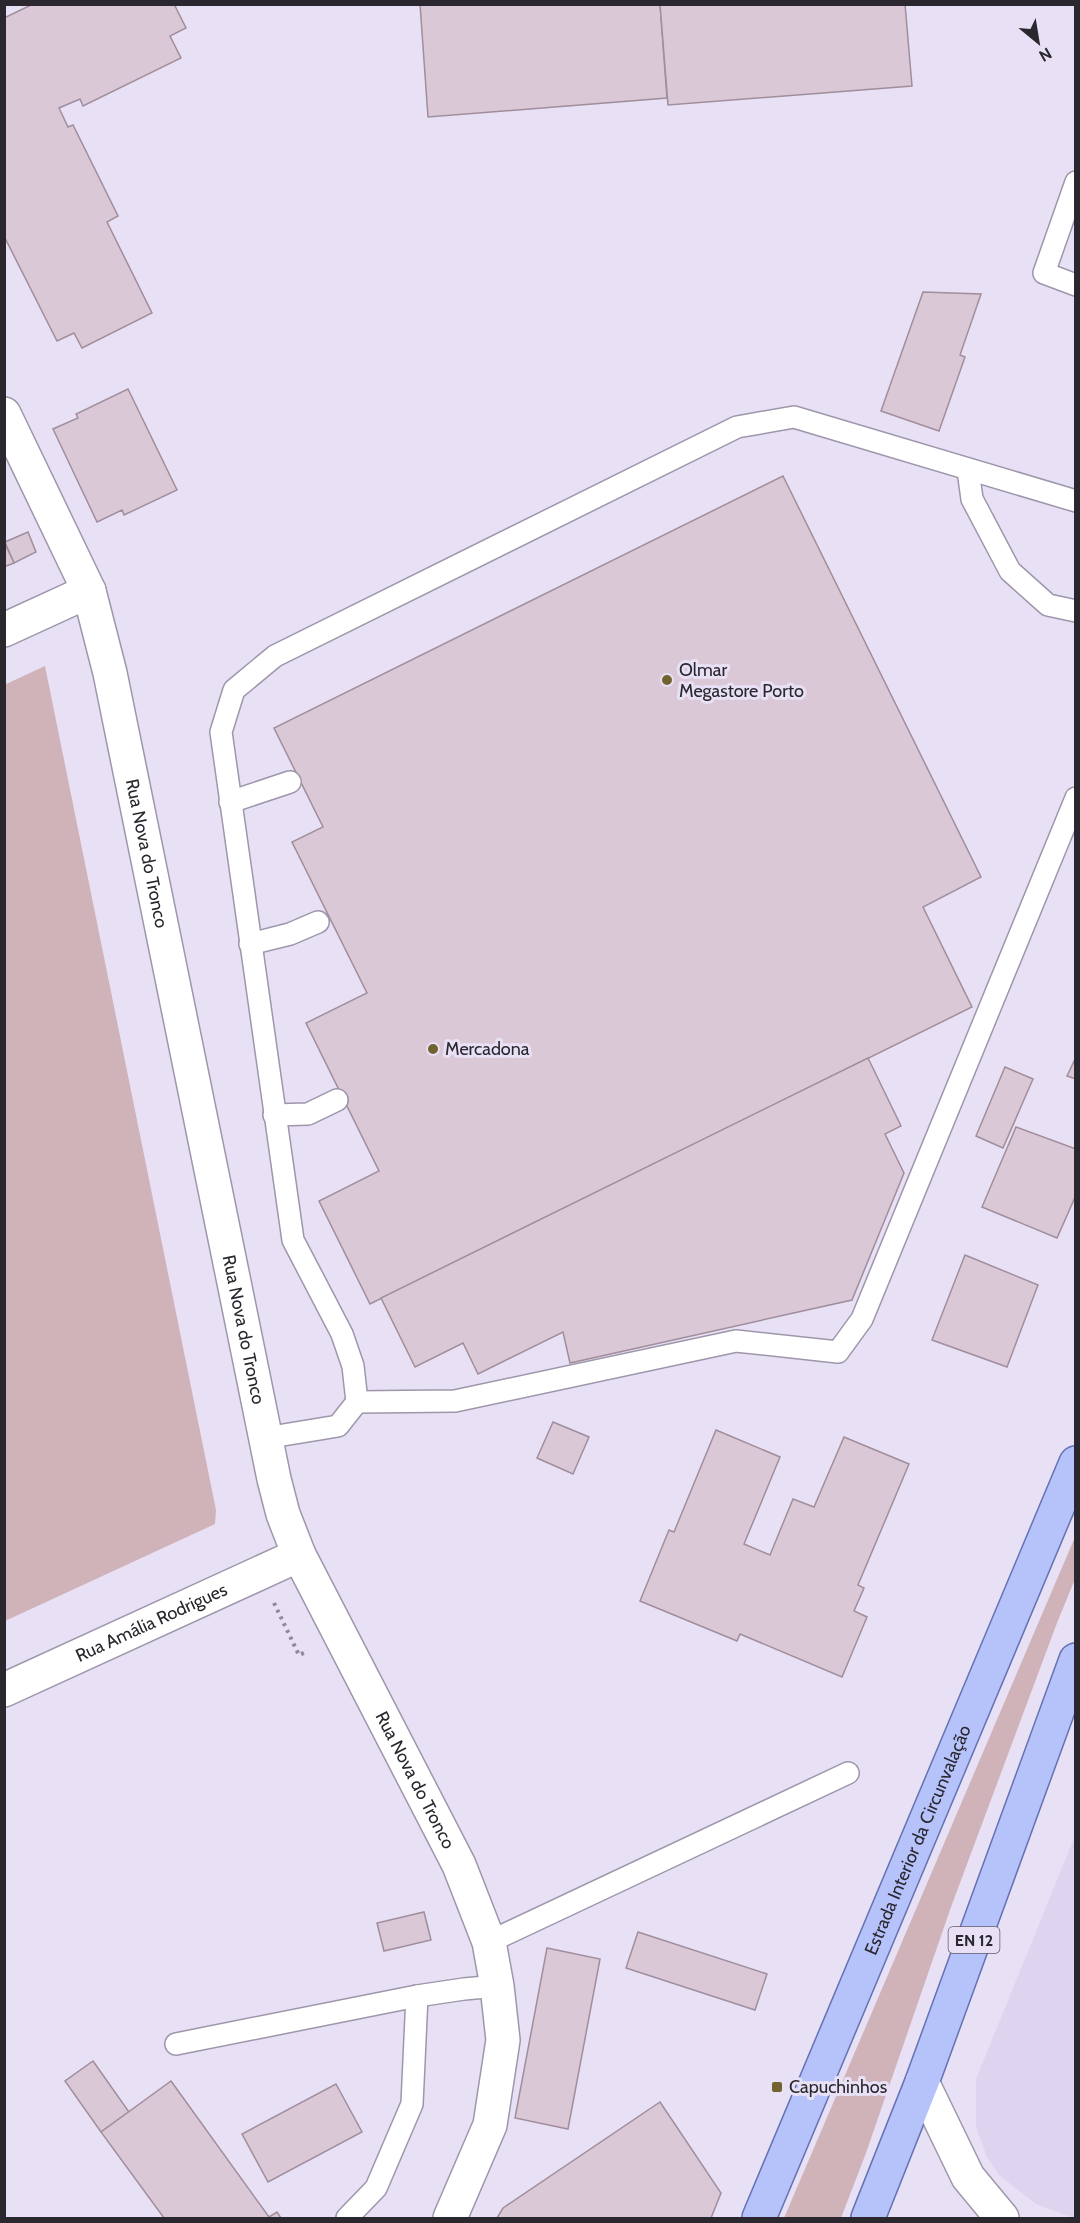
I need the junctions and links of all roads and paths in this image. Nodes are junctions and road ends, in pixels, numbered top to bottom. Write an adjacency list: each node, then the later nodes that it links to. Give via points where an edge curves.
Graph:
1 (1076, 182): 2 (lane, via 1044,273)
2 (1076, 285)
3 (4, 414): 6 (street, Rua Nova do Tronco)
4 (968, 470): 5 (lane); 7 (lane, via 972,499 1010,571 1048,605); 11 (lane, via 794,417 737,427 275,656 234,690 221,732)
5 (1076, 501)
6 (89, 591): 8 (street); 17 (street, Rua Nova do Tronco, via 110,674)
7 (1076, 611)
8 (4, 630)
9 (290, 782): 11 (lane)
10 (1076, 798): 16 (lane, via 862,1319 838,1352 736,1341 455,1401)
11 (230, 802): 13 (lane)
12 (318, 922): 13 (lane)
13 (250, 944): 15 (lane)
14 (337, 1100): 15 (lane, via 308,1114)
15 (274, 1115): 16 (lane, via 293,1240 342,1334 353,1366)
16 (357, 1402): 17 (lane, via 338,1426)
17 (266, 1438): 19 (street, Rua Nova do Tronco, via 281,1506)
18 (1076, 1463): 30 (main road, Estrada Interior da Circunvalação)
19 (299, 1555): 21 (street, Rua Amália Rodrigues); 23 (street, Rua Nova do Tronco, via 459,1865)
20 (1076, 1660): 27 (main road, EN 12)
21 (4, 1690)
22 (848, 1773): 23 (lane)
23 (489, 1942): 24 (street, Rua Nova do Tronco)
24 (497, 1986): 25 (lane); 29 (street, Rua Nova do Tronco, via 503,2040 490,2125)
25 (417, 1996): 26 (lane); 28 (lane, via 412,2104 376,2188)
26 (176, 2044)
27 (922, 2082): 31 (main road, EN 12); 32 (street, via 968,2176)
28 (347, 2218)
29 (450, 2218)
30 (759, 2218)
31 (868, 2218)
32 (1002, 2218)

